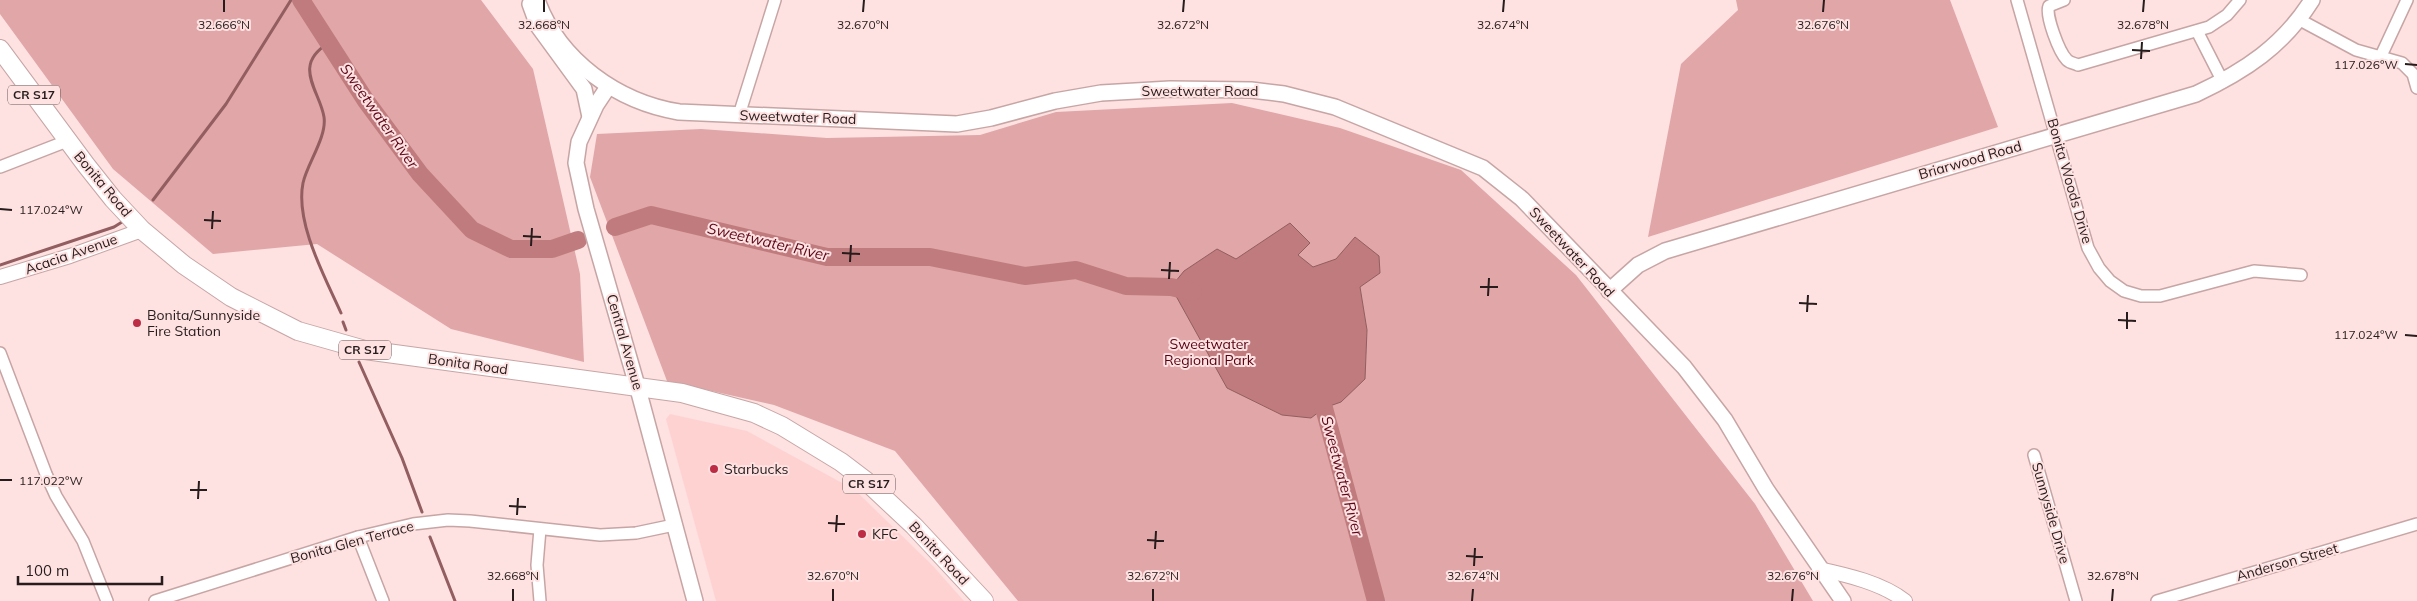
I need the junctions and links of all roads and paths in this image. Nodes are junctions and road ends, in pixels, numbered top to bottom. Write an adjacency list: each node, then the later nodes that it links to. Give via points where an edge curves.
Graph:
1 (529, 0): 17 (main road, via 538,26 584,89)
2 (538, 0): 14 (main road, Sweetwater Road, via 559,40 579,63)
3 (775, 0): 16 (street)
4 (2017, 0): 18 (street, Bonita Woods Drive)
5 (2064, 0): 10 (street, via 2049,6 2047,15 2064,56 2078,65)
6 (2240, 0): 10 (street, via 2227,15)
7 (2312, 0): 9 (main road, Briarwood Road)
8 (2407, 0): 12 (street)
9 (2300, 20): 12 (street, via 2356,50); 13 (main road, Briarwood Road, via 2271,48)
10 (2197, 31): 13 (street)
11 (0, 49): 19 (main road, Bonita Road / CR S17)
12 (2380, 58): 15 (street, via 2402,63 2413,74)
13 (2223, 82): 18 (main road, Briarwood Road, via 2196,94)
14 (608, 87): 16 (main road, Sweetwater Road, via 659,109); 17 (main road, Central Avenue)
15 (2417, 88)
16 (739, 115): 24 (main road, Sweetwater Road, via 957,124 1101,93 1170,89 1252,90 1284,94 1335,107 1483,168 1522,198)
17 (590, 117): 26 (main road, Central Avenue, via 579,142 576,163 586,209)
18 (2057, 135): 22 (street, Bonita Woods Drive, via 2088,248 2104,275 2124,291 2141,296 2160,296 2254,271); 24 (main road, Briarwood Road, via 1665,250 1638,265)
19 (68, 141): 20 (street); 21 (main road, Bonita Road / CR S17)
20 (0, 167)
21 (142, 230): 23 (street, Acacia Avenue); 26 (main road, Bonita Road / CR S17, via 184,265 231,297 298,331 365,350)
22 (2301, 275)
23 (0, 277)
24 (1609, 291): 32 (main road, Sweetwater Road, via 1684,367 1725,420 1766,489)
25 (0, 352): 33 (street, via 46,474 83,541)
26 (638, 389): 29 (main road, Central Avenue); 38 (main road, Bonita Road / CR S17, via 682,393 754,413 842,462 914,526)
27 (2034, 455): 41 (street, Sunnyside Drive)
28 (2417, 524): 42 (street, Anderson Street)
29 (674, 525): 30 (street, Bonita Glen Terrace, via 608,535); 37 (main road, Central Avenue)
30 (540, 529): 31 (street, Bonita Glen Terrace, via 448,520 413,524); 36 (street, via 537,565)
31 (358, 537): 34 (street, Bonita Glen Terrace); 35 (street)
32 (1820, 569): 39 (main road, Sweetwater Road); 40 (street, via 1869,583)
33 (108, 601)
34 (155, 601)
35 (383, 601)
36 (540, 601)
37 (695, 601)
38 (984, 601)
39 (1843, 601)
40 (1905, 601)
41 (2076, 601)
42 (2157, 601)

